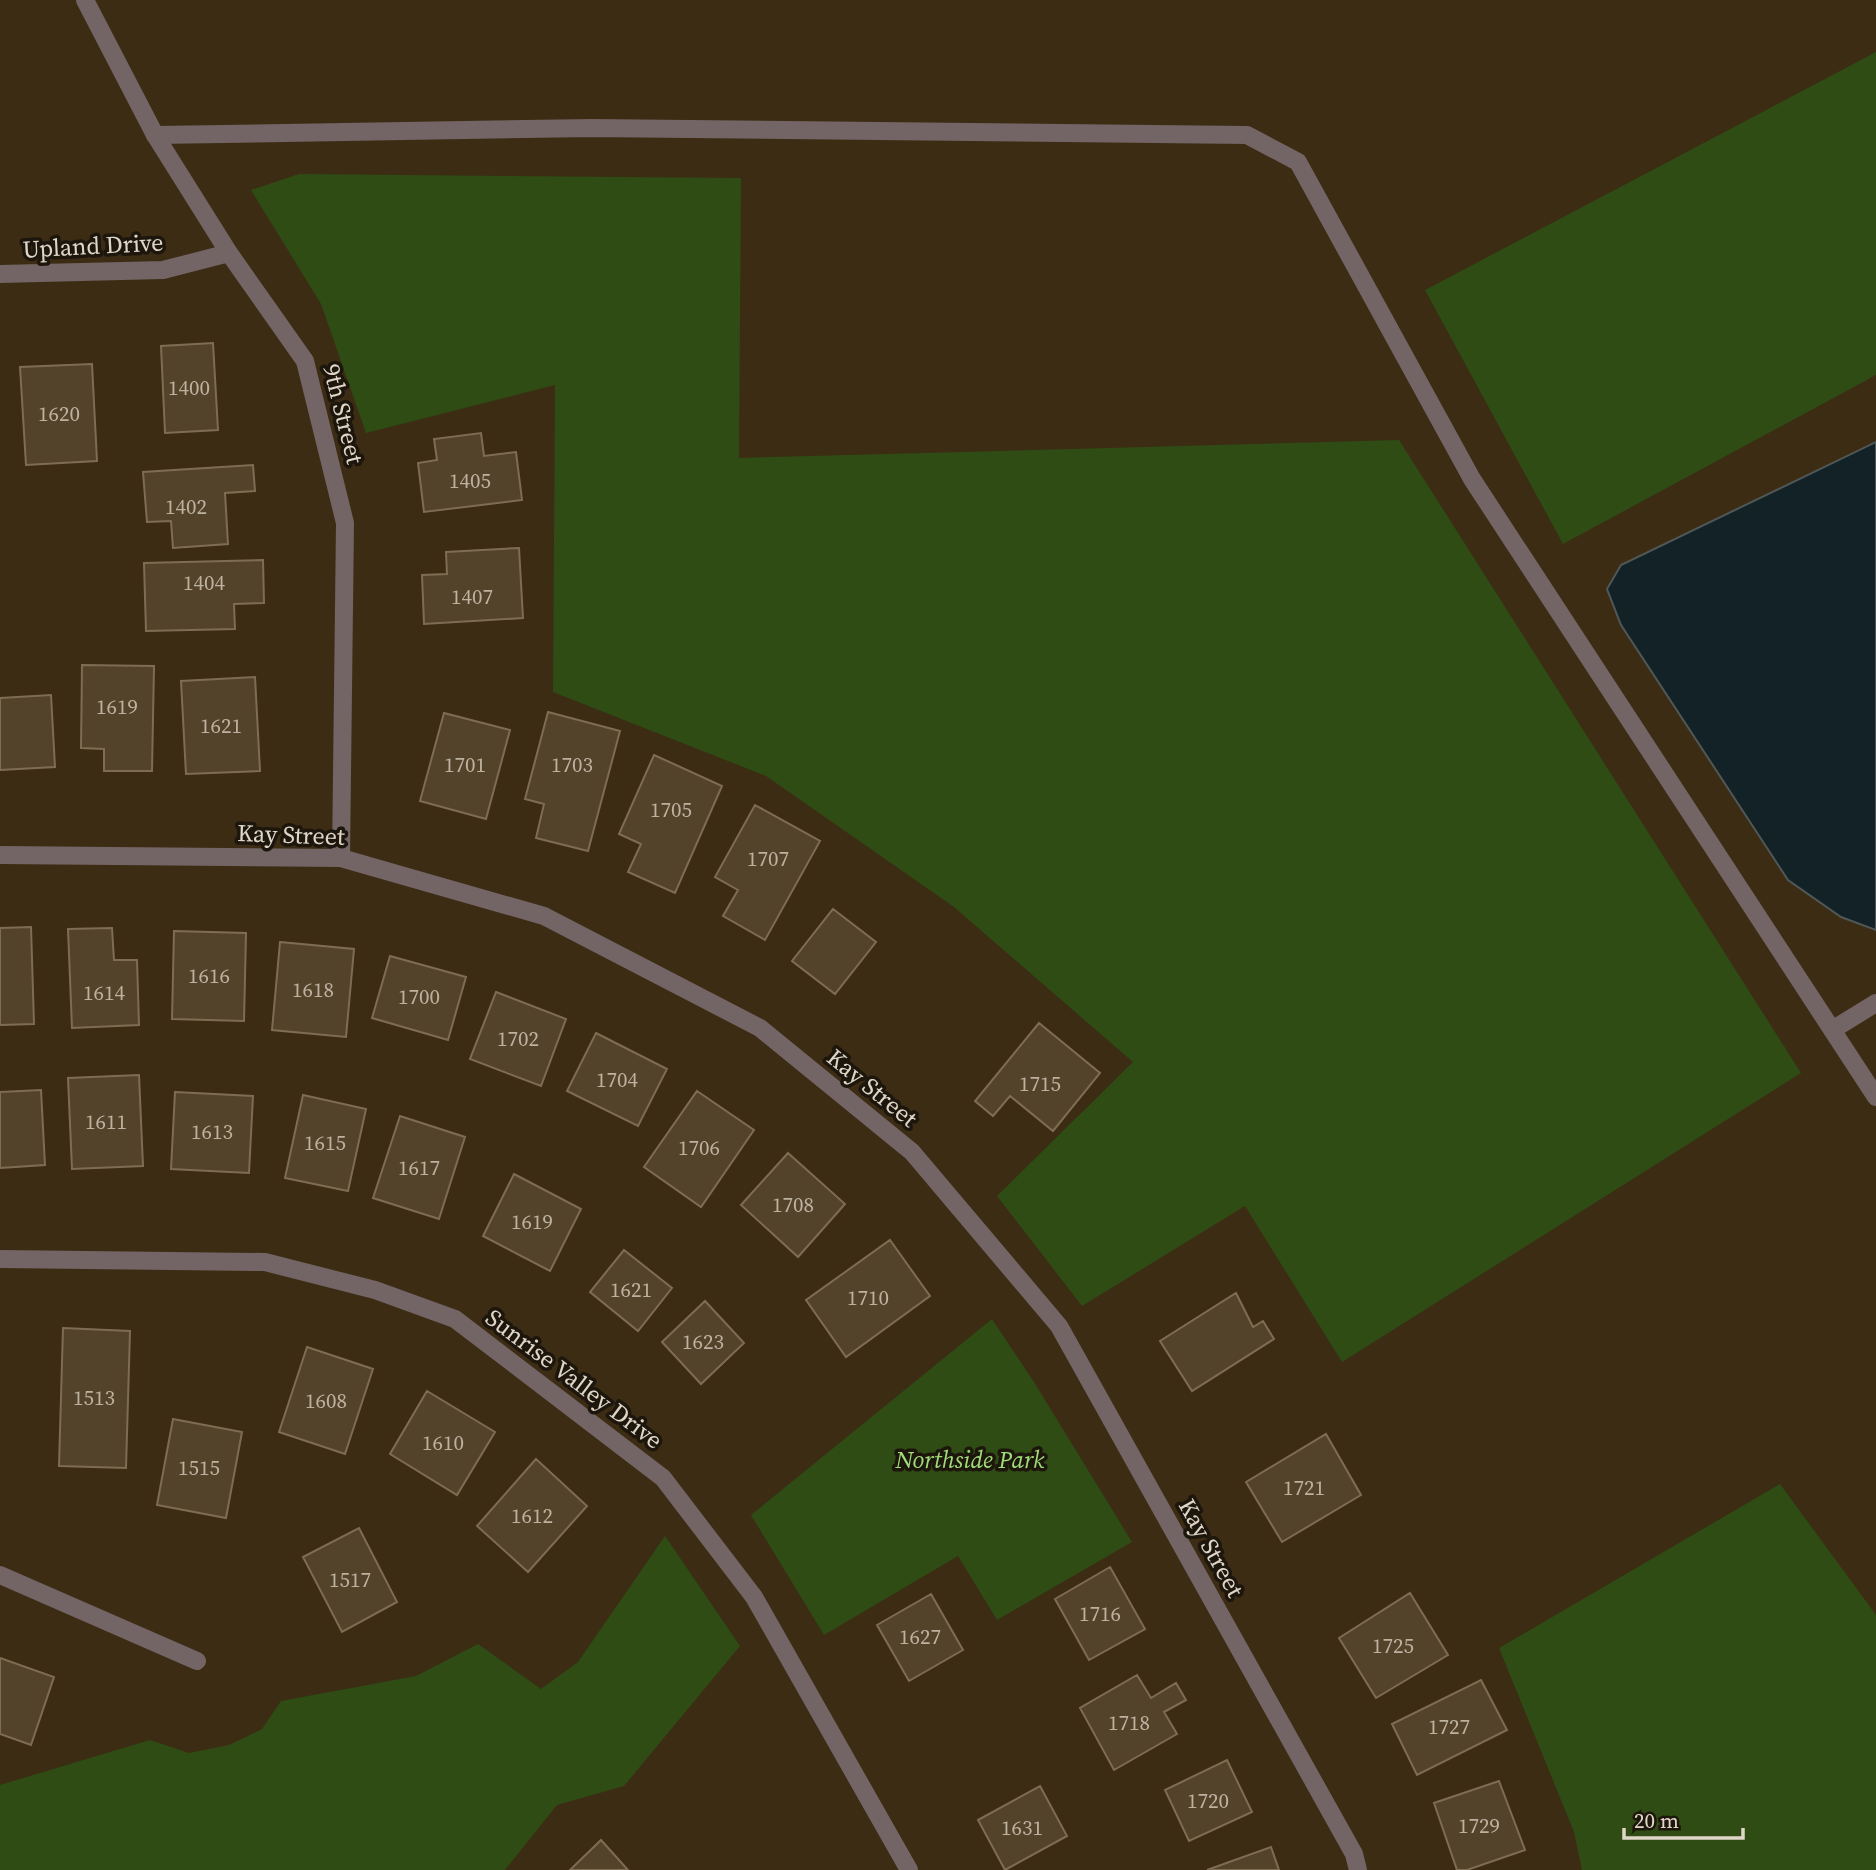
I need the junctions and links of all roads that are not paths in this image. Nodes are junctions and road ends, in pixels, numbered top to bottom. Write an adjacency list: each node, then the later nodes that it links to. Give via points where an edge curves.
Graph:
1 (85, 0): 2 (street, 9th Street)
2 (155, 135): 3 (street, 9th Street); 8 (street, via 591,128 1247,135 1298,162 1472,479)
3 (229, 253): 4 (street, Upland Drive, via 163,270); 6 (street, 9th Street, via 305,361 345,523)
4 (0, 274)
5 (0, 855): 6 (street, Kay Street)
6 (341, 858): 14 (street, Kay Street, via 544,916 760,1028 912,1152 1059,1326 1354,1854)
7 (1876, 1003): 8 (street)
8 (1832, 1030): 9 (street)
9 (1876, 1097)
10 (0, 1259): 13 (street, Sunrise Valley Drive, via 265,1262 375,1290 454,1319 663,1478 754,1597)
11 (0, 1574): 12 (street)
12 (197, 1661)
13 (909, 1870)
14 (1358, 1870)

